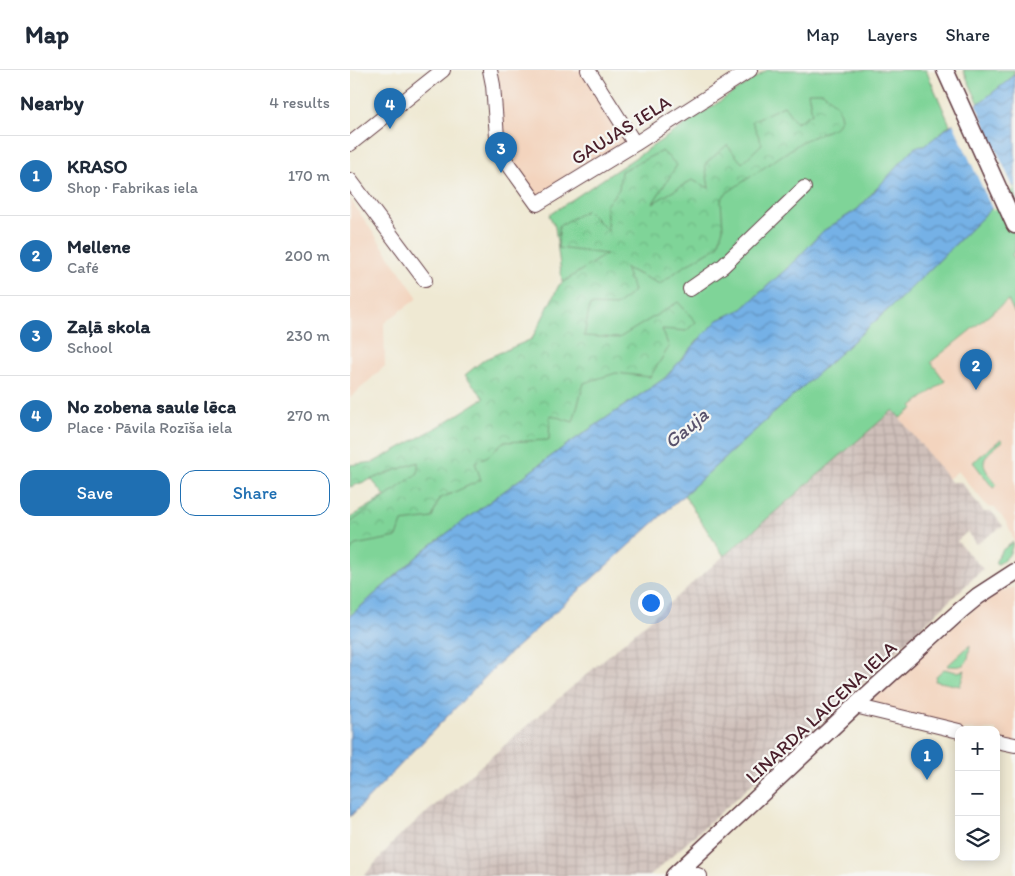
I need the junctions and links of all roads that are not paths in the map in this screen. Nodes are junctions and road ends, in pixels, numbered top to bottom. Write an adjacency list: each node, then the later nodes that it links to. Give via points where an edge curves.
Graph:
1 (443, 70): 6 (street)
2 (490, 70): 7 (street, GAUJAS IELA, via 498,150 537,204)
3 (588, 70): 7 (street)
4 (750, 70): 7 (street, GAUJAS IELA)
5 (946, 74): 10 (main road)
6 (350, 144)
7 (635, 144)
8 (350, 180): 11 (street)
9 (804, 188): 12 (street, via 722,266)
10 (1015, 225)
11 (425, 280)
12 (690, 289)
13 (1015, 572): 15 (main road, LINARDA LAICENA IELA)
14 (1015, 577): 15 (main road, LINARDA LAICENA IELA)
15 (999, 582): 16 (main road, LINARDA LAICENA IELA, via 961,610)
16 (855, 706): 17 (street); 20 (main road, LINARDA LAICENA IELA)
17 (955, 731)
18 (1000, 742): 19 (street)
19 (1015, 745)
20 (678, 872): 21 (street)
21 (700, 876)

